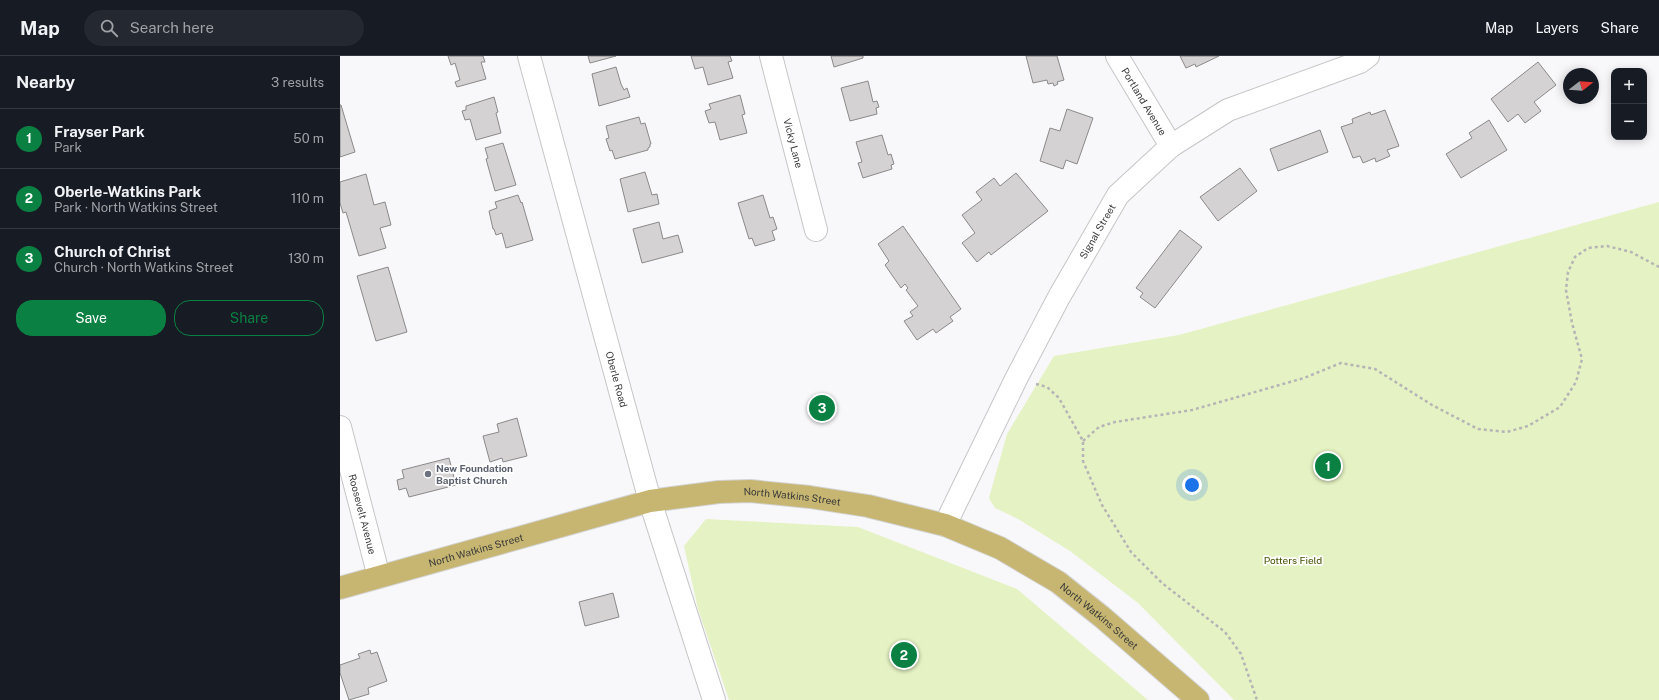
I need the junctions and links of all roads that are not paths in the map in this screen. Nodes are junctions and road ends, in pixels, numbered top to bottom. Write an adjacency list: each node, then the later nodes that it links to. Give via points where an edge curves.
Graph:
1 (529, 56): 8 (street, Oberle Road)
2 (771, 56): 6 (street, Vicky Lane)
3 (1117, 56): 5 (street, Portland Avenue)
4 (1368, 56): 5 (street, Signal Street, via 1360,62 1228,110)
5 (1171, 146): 9 (street, Signal Street, via 1118,195 1059,297 1016,379)
6 (816, 230)
7 (340, 427): 10 (street, Roosevelt Avenue)
8 (650, 501): 9 (main road, North Watkins Street, via 719,492 757,492 868,506); 10 (main road, North Watkins Street); 12 (street, Oberle Road)
9 (945, 525): 13 (main road, North Watkins Street, via 1000,548 1058,582)
10 (379, 577): 11 (main road, North Watkins Street)
11 (340, 588)
12 (714, 700)
13 (1198, 700)

